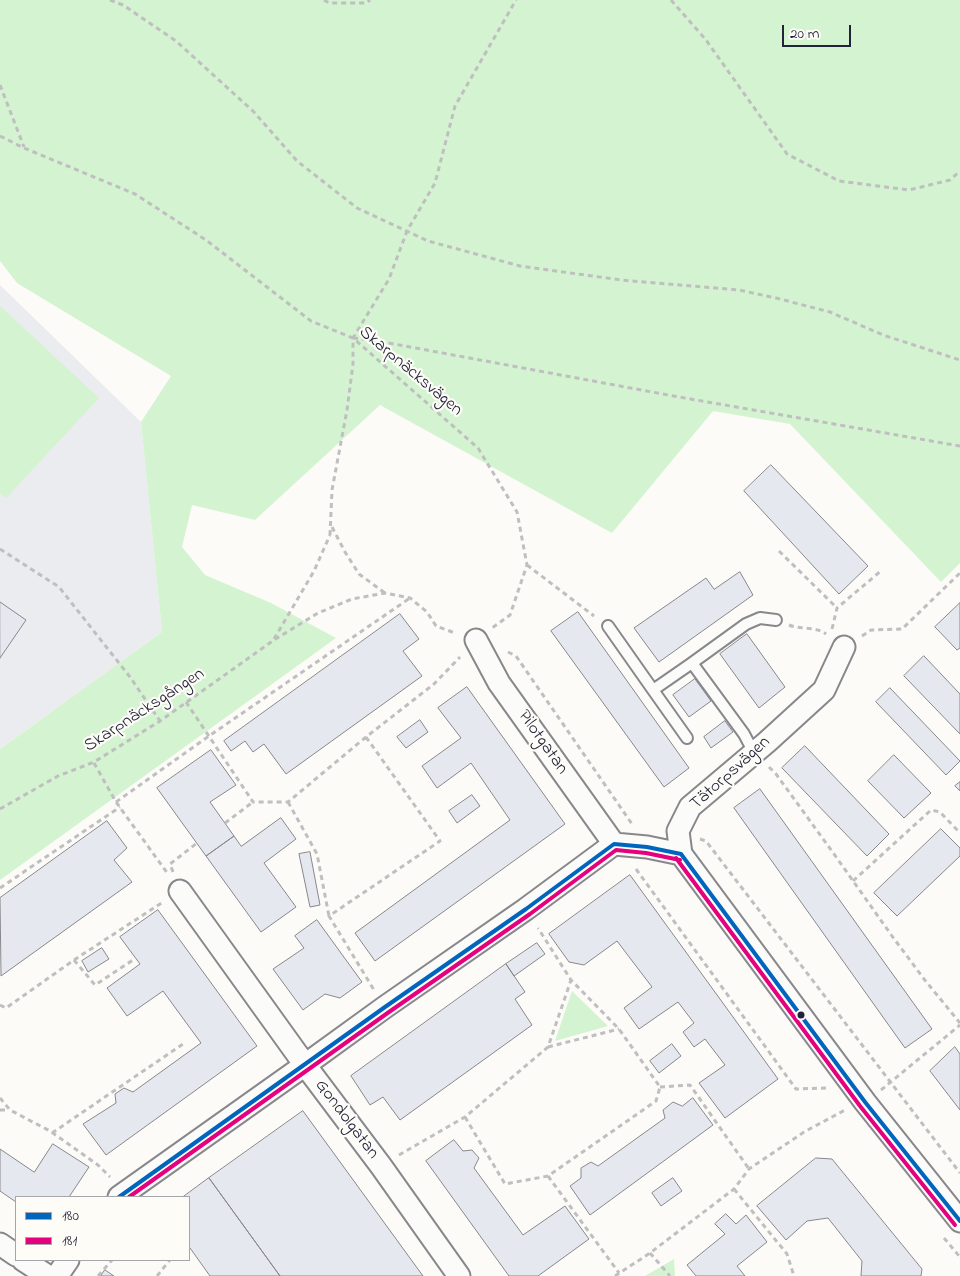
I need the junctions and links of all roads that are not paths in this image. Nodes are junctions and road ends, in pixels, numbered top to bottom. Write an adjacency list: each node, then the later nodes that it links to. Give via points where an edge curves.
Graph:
1 (776, 620): 5 (lane, via 760,618 746,624)
2 (608, 626): 6 (lane)
3 (476, 640): 9 (street, Pilotgatan, via 499,683)
4 (844, 647): 8 (street, Tätorpsvägen, via 824,690)
5 (692, 663): 6 (lane); 8 (lane, via 744,734)
6 (653, 690): 7 (lane)
7 (687, 738)
8 (754, 753): 10 (street, Tätorpsvägen, via 690,807 678,831)
9 (614, 844): 10 (street); 12 (street)
10 (681, 854): 14 (street, via 866,1102)
11 (180, 891): 12 (street, Gondolgatan)
12 (305, 1065): 13 (street); 21 (street, Gondolgatan)
13 (122, 1195)
14 (960, 1221)
15 (0, 1244): 16 (street)
16 (15, 1254)
17 (25, 1261): 19 (street)
18 (67, 1261): 20 (street)
19 (48, 1276)
20 (57, 1276)
21 (459, 1276)

